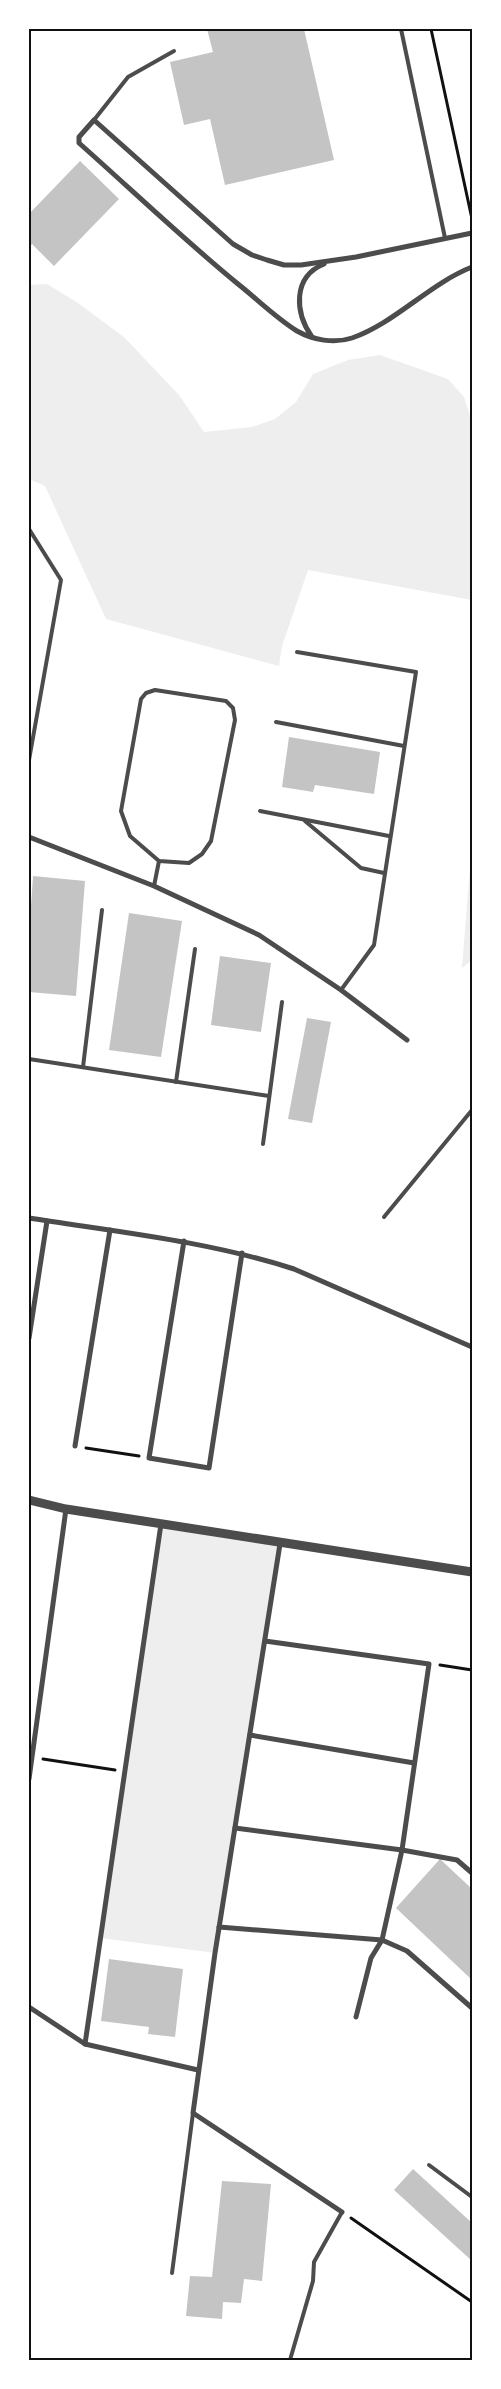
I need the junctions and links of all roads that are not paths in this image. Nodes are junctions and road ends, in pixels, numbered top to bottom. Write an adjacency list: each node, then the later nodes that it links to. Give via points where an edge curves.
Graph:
1 (401, 29): 5 (lane)
2 (174, 51): 3 (lane, via 128,77)
3 (94, 120): 6 (street, via 233,244 252,255 284,265); 8 (street, via 78,141 199,252 282,320)
4 (472, 233): 5 (street)
5 (444, 238): 6 (street)
6 (331, 261): 8 (street, via 316,268 305,278 300,289 301,317)
7 (472, 267): 8 (street, via 448,278 387,319 351,338 322,340)
8 (312, 337)
9 (29, 529): 13 (lane, via 61,580)
10 (297, 652): 12 (lane, via 416,672)
11 (276, 722): 12 (lane)
12 (404, 746): 16 (lane)
13 (29, 760)
14 (260, 811): 15 (lane)
15 (303, 819): 16 (lane); 19 (lane, via 361,868)
16 (389, 836): 19 (lane)
17 (29, 837): 20 (street)
18 (159, 861): 18 (lane, via 130,836 121,811 140,699 146,692 155,690 226,701 236,720 211,842 189,863); 20 (lane)
19 (384, 873): 23 (lane, via 374,945)
20 (154, 886): 23 (street, via 258,935)
21 (102, 910): 27 (lane)
22 (195, 949): 28 (lane)
23 (341, 990): 25 (street)
24 (282, 1002): 29 (lane)
25 (408, 1040)
26 (29, 1059): 27 (lane)
27 (83, 1067): 28 (lane)
28 (176, 1082): 29 (lane)
29 (269, 1096): 31 (lane)
30 (472, 1113): 32 (lane)
31 (263, 1144)
32 (384, 1217)
33 (29, 1218): 34 (street)
34 (47, 1221): 35 (street); 38 (street)
35 (110, 1230): 36 (street); 40 (street)
36 (184, 1241): 37 (street); 37 (street, via 149,1458 209,1468)
37 (242, 1254): 39 (street, via 294,1269)
38 (29, 1338)
39 (472, 1347)
40 (75, 1446)
41 (29, 1500): 42 (street)
42 (66, 1509): 43 (street); 49 (street)
43 (161, 1524): 44 (street); 58 (street)
44 (280, 1544): 45 (street); 46 (street)
45 (472, 1572)
46 (265, 1641): 47 (street); 48 (street, via 429,1664)
47 (250, 1735): 48 (street); 50 (street)
48 (414, 1763): 51 (street)
49 (29, 1779)
50 (235, 1828): 51 (street); 53 (street)
51 (402, 1850): 52 (street, via 457,1860); 54 (street)
52 (472, 1873)
53 (219, 1927): 54 (street); 59 (street)
54 (382, 1940): 56 (street, via 407,1950); 57 (street, via 371,1958)
55 (29, 2007): 58 (street)
56 (472, 2008)
57 (356, 2017)
58 (85, 2044): 59 (street)
59 (198, 2070): 60 (street)
60 (192, 2113): 64 (street); 65 (lane)
61 (429, 2165): 63 (lane)
62 (472, 2187): 63 (lane)
63 (470, 2195)
64 (342, 2212): 66 (lane, via 314,2262 313,2281)
65 (172, 2273)
66 (290, 2360)

